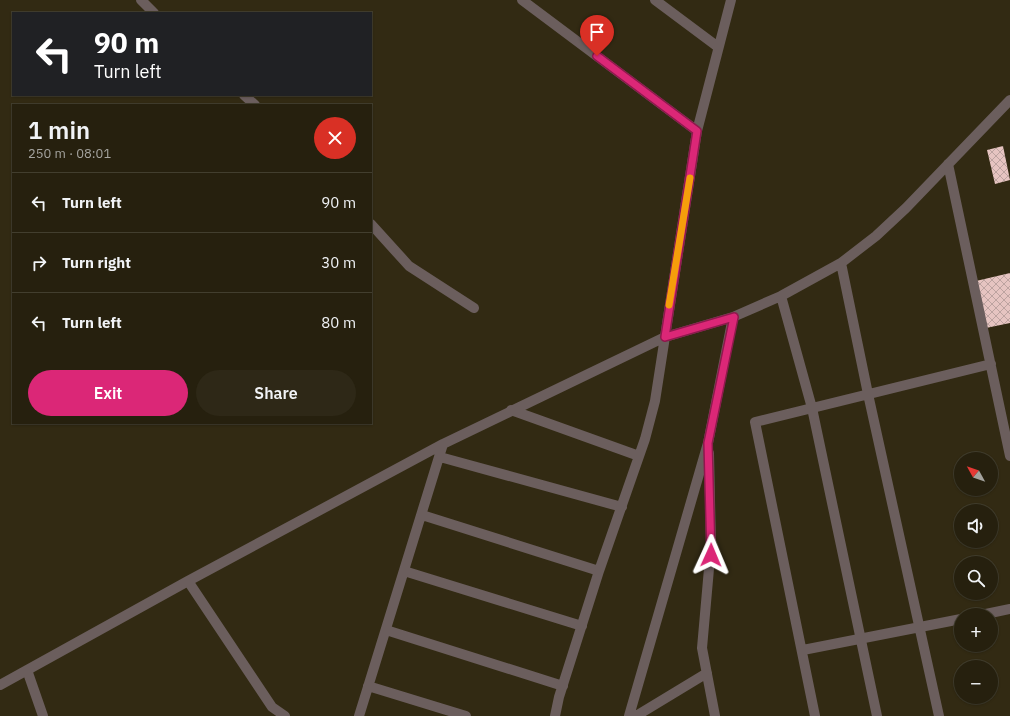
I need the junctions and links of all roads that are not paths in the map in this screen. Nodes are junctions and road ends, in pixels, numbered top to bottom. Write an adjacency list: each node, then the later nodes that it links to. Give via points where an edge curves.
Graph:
1 (141, 0): 5 (street)
2 (522, 0): 10 (street)
3 (654, 0): 6 (street)
4 (731, 0): 6 (street)
5 (153, 12)
6 (718, 47): 10 (street)
7 (245, 96): 9 (street)
8 (1010, 100): 11 (street)
9 (254, 104)
10 (697, 131): 17 (street)
11 (948, 164): 13 (street, via 881,231); 18 (street)
12 (372, 225): 15 (street, via 409,266)
13 (841, 263): 14 (street); 19 (street)
14 (781, 296): 16 (street); 20 (street)
15 (474, 308)
16 (734, 317): 17 (street); 22 (street)
17 (665, 337): 21 (street); 24 (street, via 657,395)
18 (991, 364): 19 (street); 25 (street)
19 (868, 394): 20 (street); 36 (street)
20 (812, 408): 38 (street); 39 (street, via 755,422)
21 (511, 410): 23 (street); 24 (street)
22 (708, 443): 41 (street, via 711,546 702,648); 50 (street)
23 (443, 444): 26 (street); 31 (street)
24 (639, 456): 27 (street)
25 (1010, 456)
26 (440, 457): 27 (street); 28 (street)
27 (622, 507): 30 (street)
28 (422, 514): 29 (street); 30 (street)
29 (404, 571): 35 (street); 37 (street)
30 (599, 571): 35 (street)
31 (188, 581): 40 (street); 46 (street, via 272,707)
32 (1010, 609): 33 (street)
33 (998, 611)
34 (954, 620): 36 (street)
35 (582, 626): 44 (street)
36 (919, 627): 38 (street); 55 (street)
37 (386, 630): 43 (street); 44 (street)
38 (860, 639): 39 (street); 54 (street)
39 (803, 650): 53 (street)
40 (27, 670): 42 (street); 45 (street)
41 (707, 672): 51 (street); 52 (street)
42 (0, 685)
43 (368, 686): 47 (street); 48 (street)
44 (563, 686): 49 (street)
45 (43, 716)
46 (285, 716)
47 (359, 716)
48 (466, 716)
49 (555, 716)
50 (629, 716)
51 (636, 716)
52 (715, 716)
53 (815, 716)
54 (877, 716)
55 (939, 716)

